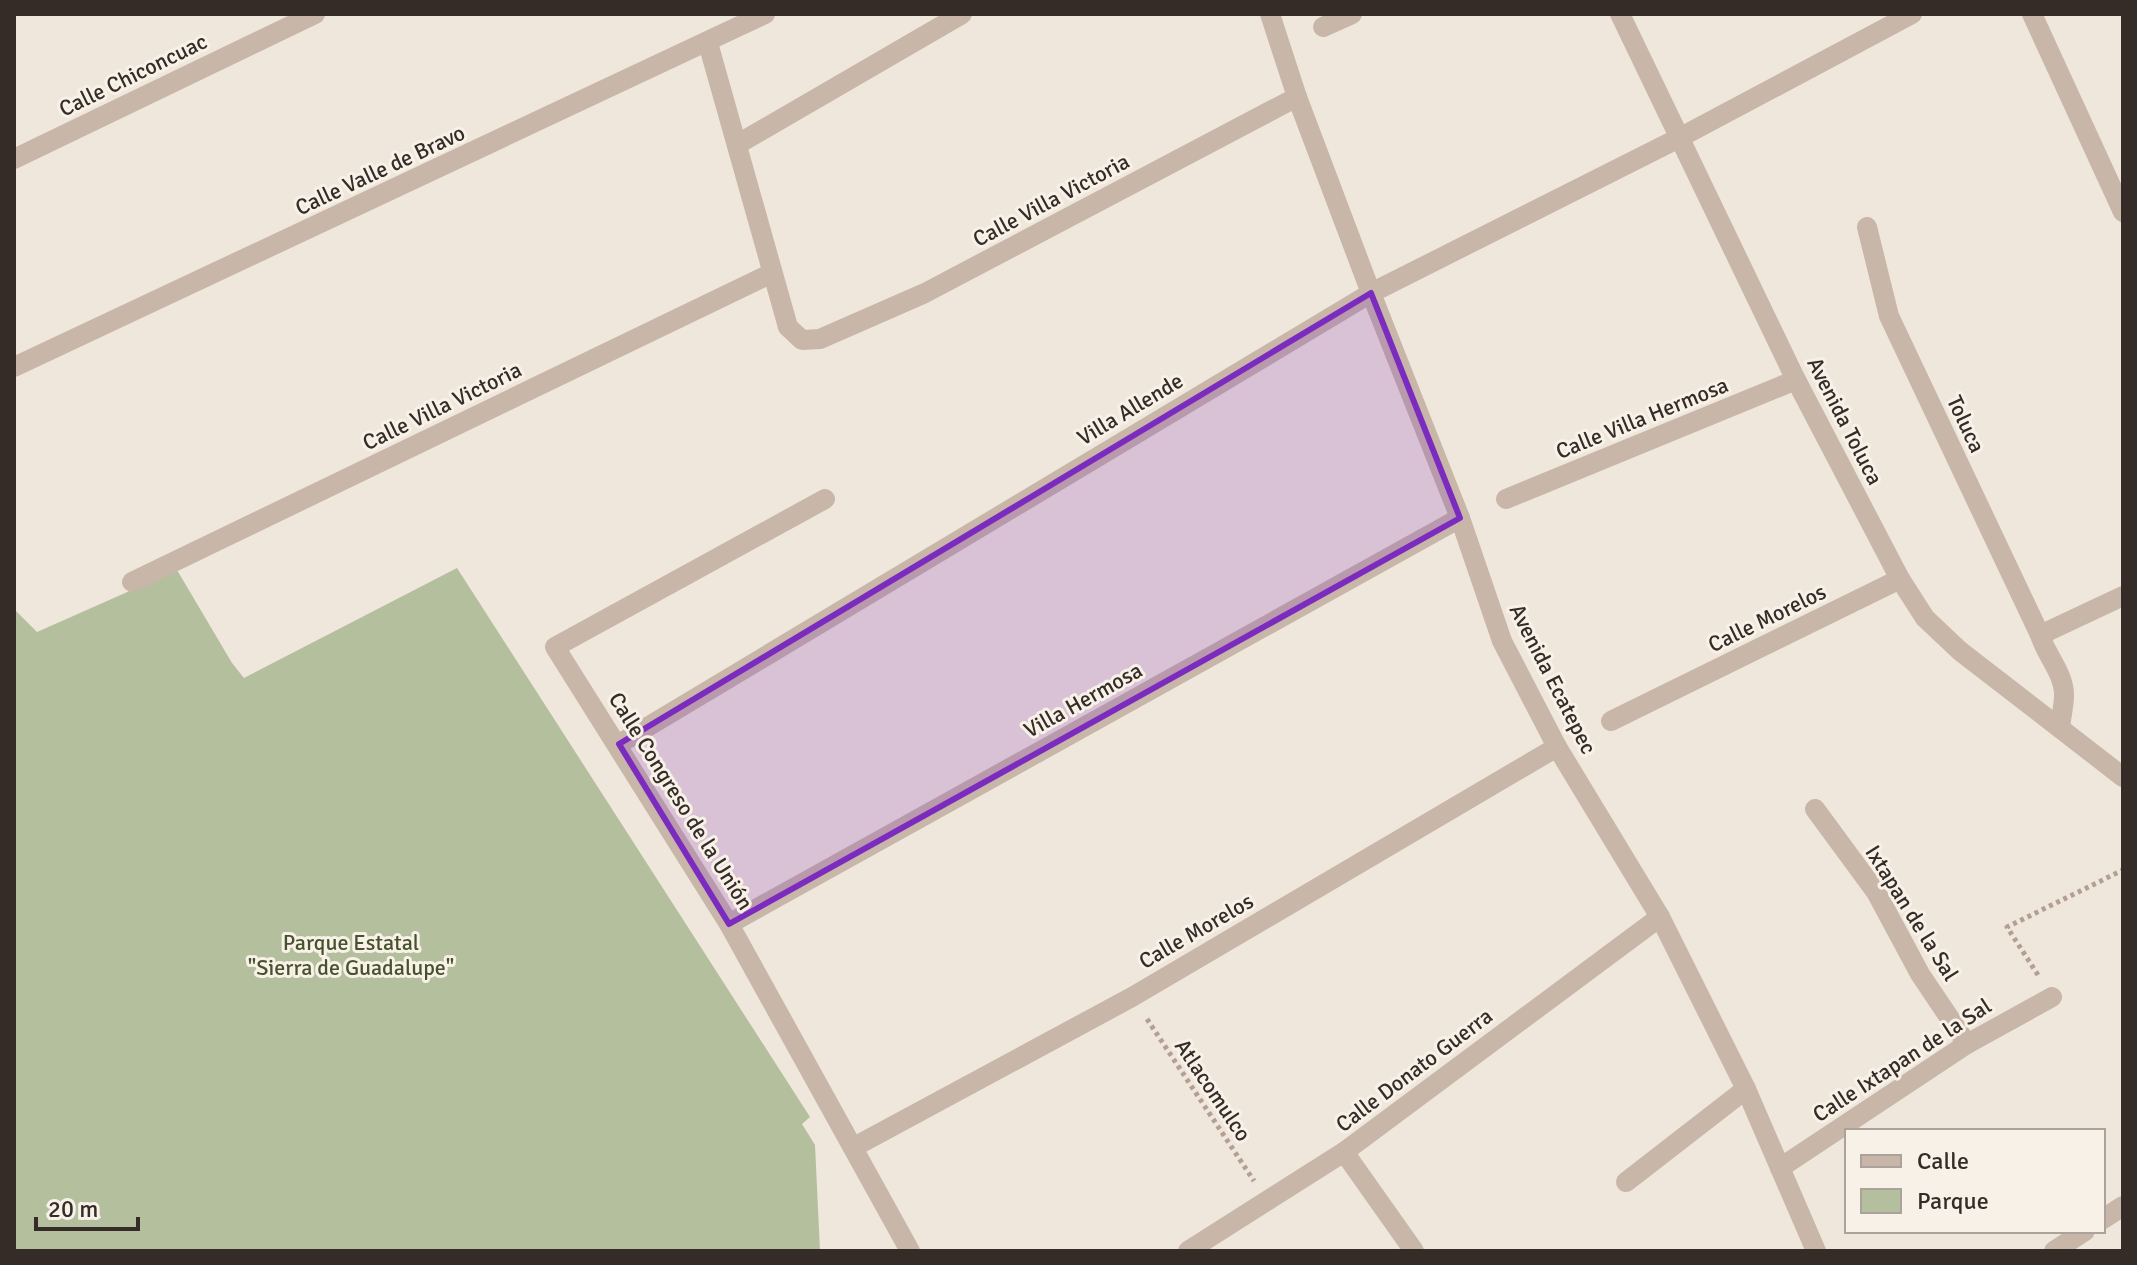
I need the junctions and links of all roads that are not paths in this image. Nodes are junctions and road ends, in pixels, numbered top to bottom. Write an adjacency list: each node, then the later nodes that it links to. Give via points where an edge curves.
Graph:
1 (315, 14): 14 (street, Calle Chiconcuac)
2 (765, 14): 10 (street, Calle Valle de Bravo)
3 (962, 14): 13 (street)
4 (1270, 14): 11 (street, Avenida Ecatepec)
5 (1352, 14): 9 (street)
6 (1620, 14): 12 (street, Avenida Toluca)
7 (1912, 14): 12 (street, Villa Allende)
8 (2032, 14): 15 (street)
9 (1323, 27)
10 (708, 43): 13 (street, Calle Villa Victoria); 19 (street, Calle Valle de Bravo)
11 (1297, 97): 17 (street, Calle Villa Victoria, via 925,293 820,339 802,340 788,327); 18 (street, Avenida Ecatepec)
12 (1679, 138): 18 (street, Villa Allende); 20 (street, Avenida Toluca)
13 (738, 144): 17 (street, Calle Villa Victoria)
14 (14, 159)
15 (2123, 212)
16 (1867, 227): 27 (street, Toluca, via 1889,316)
17 (772, 273): 25 (street, Calle Villa Victoria)
18 (1371, 293): 23 (street, Avenida Ecatepec); 30 (street, Villa Allende)
19 (14, 367)
20 (1796, 380): 22 (street, Calle Villa Hermosa); 24 (street, Avenida Toluca)
21 (825, 499): 30 (street, Calle Congreso de la Unión, via 555,647)
22 (1506, 499)
23 (1460, 518): 31 (street, Avenida Ecatepec, via 1502,641); 35 (street, Villa Hermosa)
24 (1900, 579): 28 (street, Calle Morelos); 29 (street, Avenida Toluca, via 1925,618 1960,651)
25 (132, 582)
26 (2123, 596): 27 (street)
27 (2040, 635): 29 (street, Toluca, via 2064,693)
28 (1611, 721)
29 (2060, 728): 32 (street, Avenida Toluca)
30 (619, 744): 35 (street, Calle Congreso de la Unión)
31 (1557, 747): 34 (street, Avenida Ecatepec); 39 (street, Calle Morelos, via 1132,997)
32 (2123, 777)
33 (1815, 809): 37 (street, Ixtapan de la Sal, via 1876,892 1920,974)
34 (1660, 917): 38 (street, Avenida Ecatepec); 40 (street, Calle Donato Guerra)
35 (729, 924): 39 (street, Calle Congreso de la Unión)
36 (2052, 997): 37 (street, Calle Ixtapan de la Sal)
37 (1967, 1044): 41 (street, Calle Ixtapan de la Sal)
38 (1746, 1089): 41 (street, Avenida Ecatepec); 42 (street)
39 (854, 1147): 46 (street, Calle Congreso de la Unión)
40 (1344, 1152): 47 (street, Calle Donato Guerra); 48 (street)
41 (1780, 1168): 49 (street, Avenida Ecatepec)
42 (1626, 1182)
43 (2123, 1206): 44 (street)
44 (2105, 1218)
45 (2082, 1233): 50 (street)
46 (910, 1251)
47 (1188, 1251)
48 (1414, 1251)
49 (1816, 1251)
50 (2054, 1251)

